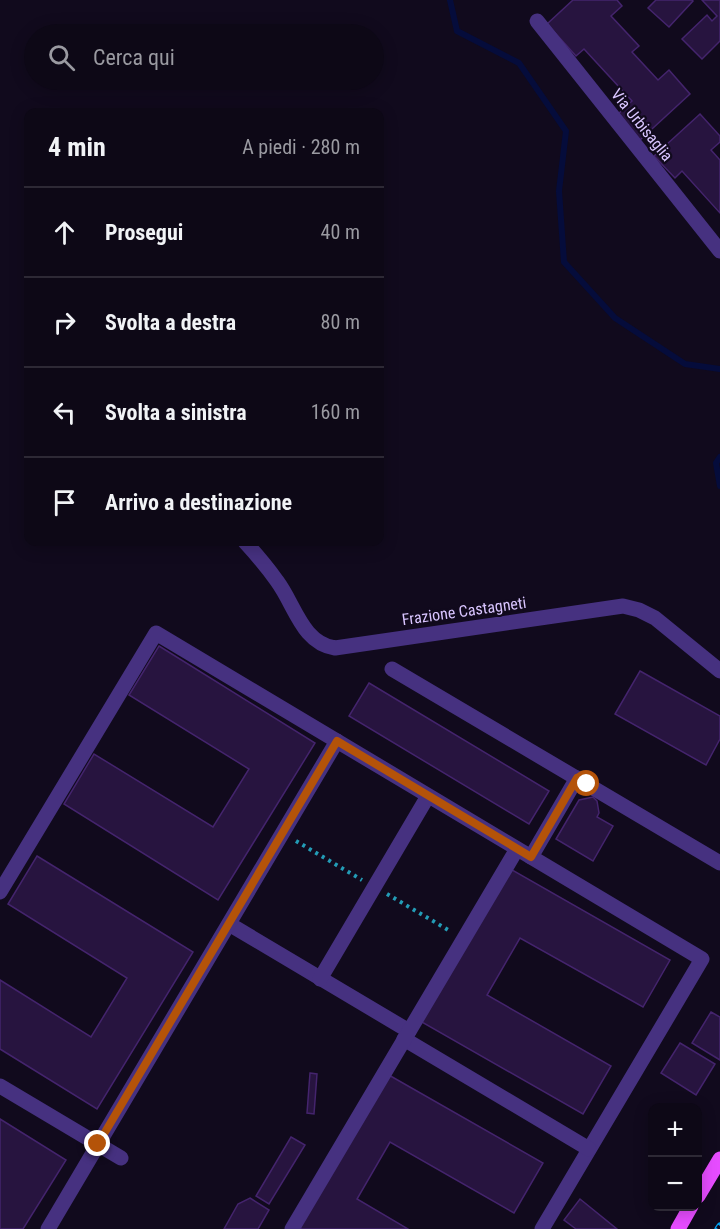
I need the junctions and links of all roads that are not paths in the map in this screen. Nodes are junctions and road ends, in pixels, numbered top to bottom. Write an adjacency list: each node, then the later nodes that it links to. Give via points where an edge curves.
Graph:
1 (537, 21): 2 (street, Via Urbisaglia)
2 (720, 251)
3 (248, 546): 5 (street, Frazione Castagneti, via 279,583 302,625 324,646 335,648 623,606 655,618)
4 (392, 669): 7 (street)
5 (720, 671)
6 (337, 741): 8 (street); 11 (street, via 156,633); 12 (street)
7 (577, 778): 9 (street); 10 (street)
8 (428, 796): 9 (street); 13 (street)
9 (524, 853): 14 (street); 17 (street, via 702,959)
10 (720, 864)
11 (0, 892)
12 (229, 924): 13 (street); 16 (street)
13 (320, 979): 14 (street)
14 (407, 1036): 17 (street); 23 (street)
15 (0, 1086): 16 (street)
16 (98, 1144): 18 (street); 22 (street)
17 (589, 1149): 24 (street)
18 (121, 1158)
19 (720, 1158): 20 (main road)
20 (702, 1189)
21 (688, 1211): 25 (main road)
22 (48, 1229)
23 (292, 1229)
24 (542, 1229)
25 (678, 1229)

